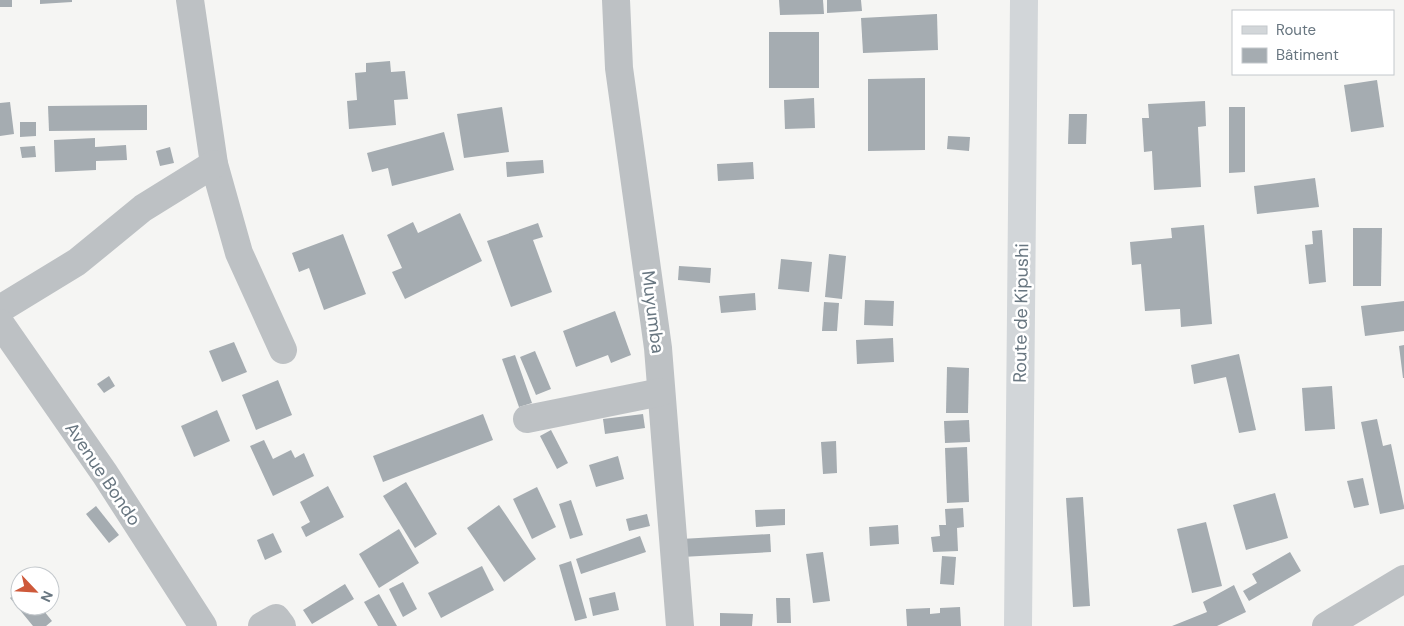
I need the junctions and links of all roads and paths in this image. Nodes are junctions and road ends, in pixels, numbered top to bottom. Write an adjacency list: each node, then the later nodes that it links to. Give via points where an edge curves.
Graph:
1 (190, 0): 4 (street)
2 (616, 0): 8 (street, Muyumba, via 619,68 658,348)
3 (1024, 0): 15 (main road, Route de Kipushi)
4 (214, 164): 5 (street, via 144,208 77,262); 7 (street, via 239,253)
5 (0, 309)
6 (0, 324): 11 (street, Avenue Bondo, via 105,474)
7 (283, 350)
8 (661, 392): 9 (street); 14 (street, Muyumba)
9 (527, 419)
10 (1404, 579): 16 (street)
11 (204, 626)
12 (262, 626): 13 (street, via 276,618)
13 (282, 626)
14 (680, 626)
15 (1018, 626)
16 (1326, 626)

